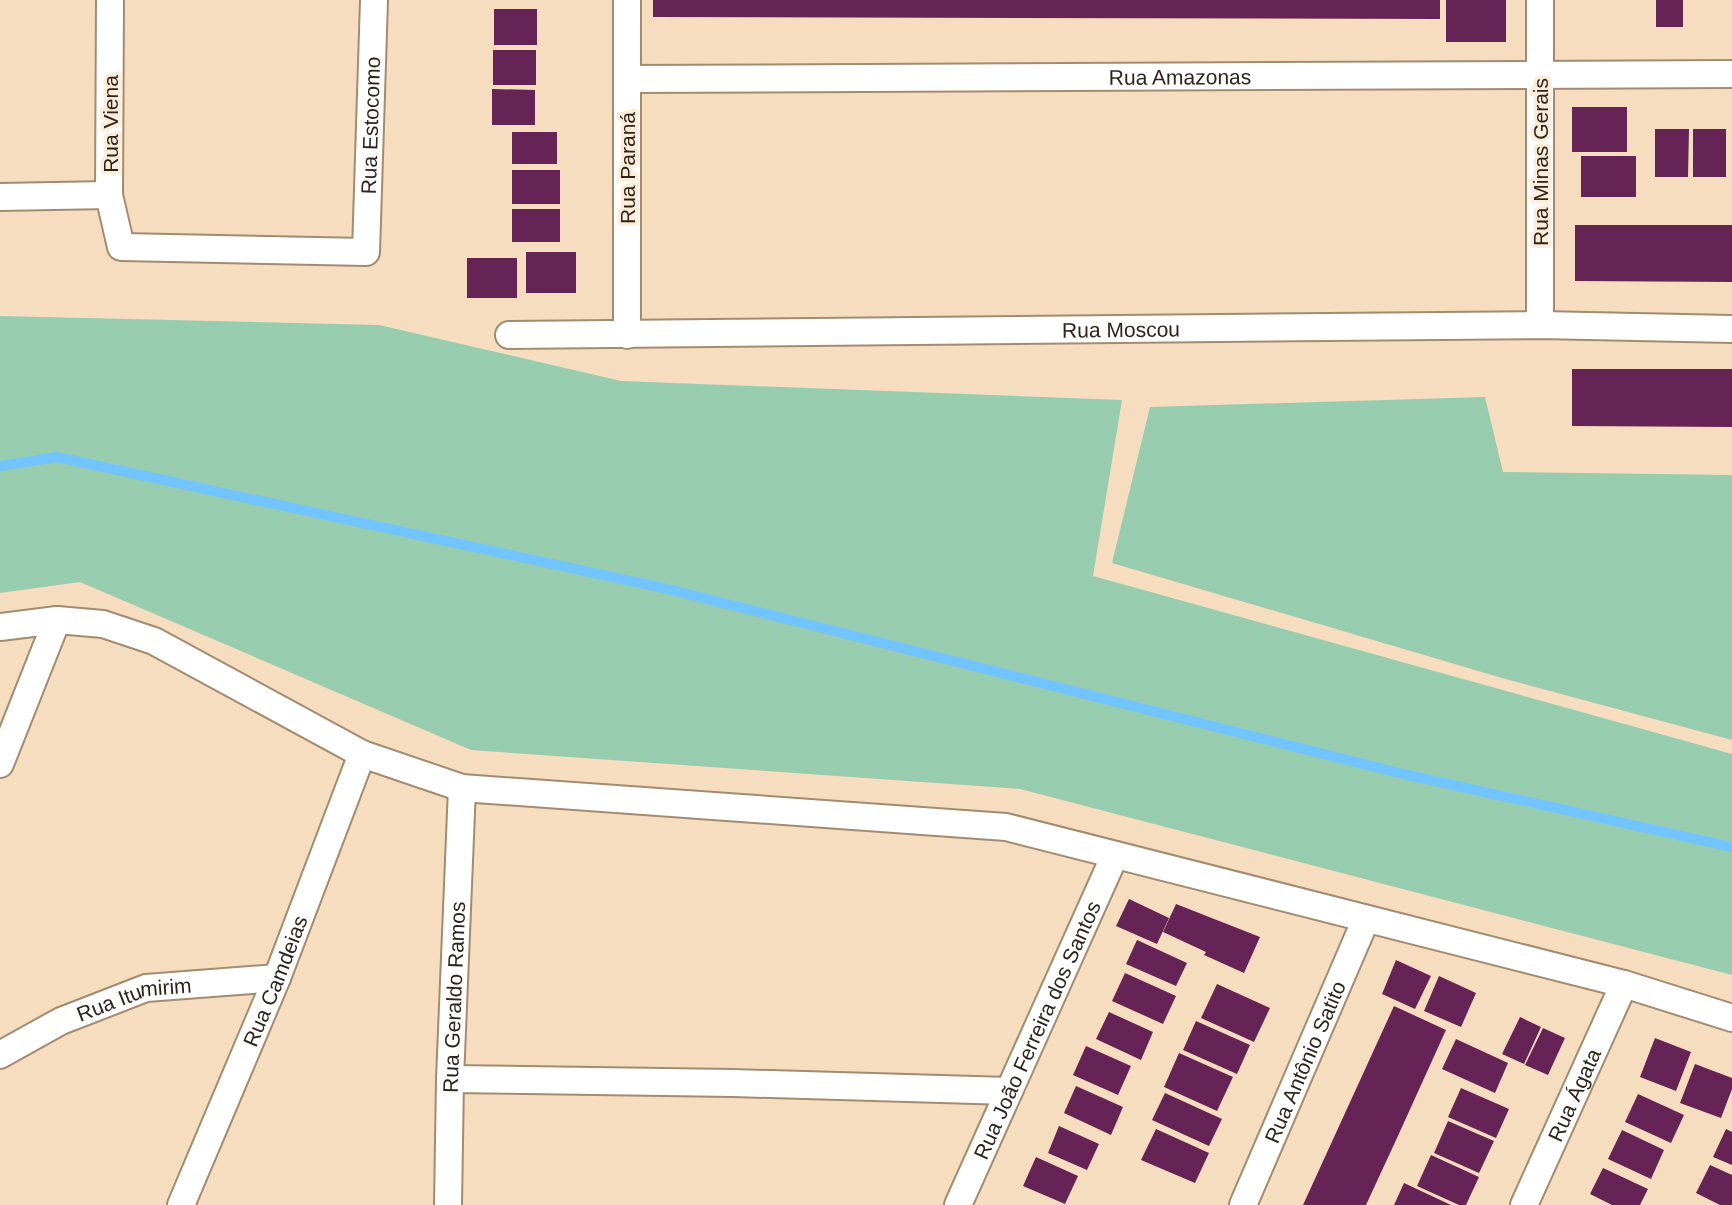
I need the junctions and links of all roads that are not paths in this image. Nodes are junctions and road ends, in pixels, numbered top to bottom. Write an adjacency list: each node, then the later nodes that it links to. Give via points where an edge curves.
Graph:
1 (110, 0): 8 (street, Rua Viena)
2 (374, 0): 10 (street, Rua Estocomo, via 366,252)
3 (627, 0): 7 (street, Rua Paraná)
4 (1539, 0): 6 (street, Rua Minas Gerais)
5 (1732, 74): 6 (street, Rua Amazonas)
6 (1539, 75): 7 (street, Rua Amazonas); 11 (street, Rua Minas Gerais)
7 (627, 79): 14 (street, Rua Paraná)
8 (109, 195): 9 (street); 10 (street, Rua Viena)
9 (0, 197)
10 (121, 247)
11 (1540, 325): 12 (street, Rua Moscou); 14 (street, Rua Moscou)
12 (1732, 329)
13 (509, 335): 14 (street, Rua Moscou)
14 (628, 335)
15 (57, 620): 16 (street); 17 (street, via 103,624 154,641); 18 (street)
16 (0, 626)
17 (362, 754): 19 (street); 22 (street, Rua Camdeias)
18 (0, 764)
19 (462, 788): 20 (street, via 1006,827); 26 (street, Rua Geraldo Ramos)
20 (1115, 855): 21 (street); 27 (street, Rua João Ferreira dos Santos)
21 (1366, 919): 23 (street); 31 (street, Rua Antônio Satito)
22 (277, 978): 25 (street, Rua Itumirim, via 146,988 61,1021); 28 (street, Rua Camdeias)
23 (1624, 984): 24 (street); 32 (street, Rua Ágata)
24 (1732, 1018)
25 (0, 1055)
26 (450, 1079): 27 (street); 29 (street, Rua Geraldo Ramos)
27 (1009, 1091): 30 (street, Rua João Ferreira dos Santos)
28 (181, 1205)
29 (448, 1205)
30 (958, 1205)
31 (1243, 1205)
32 (1524, 1205)

